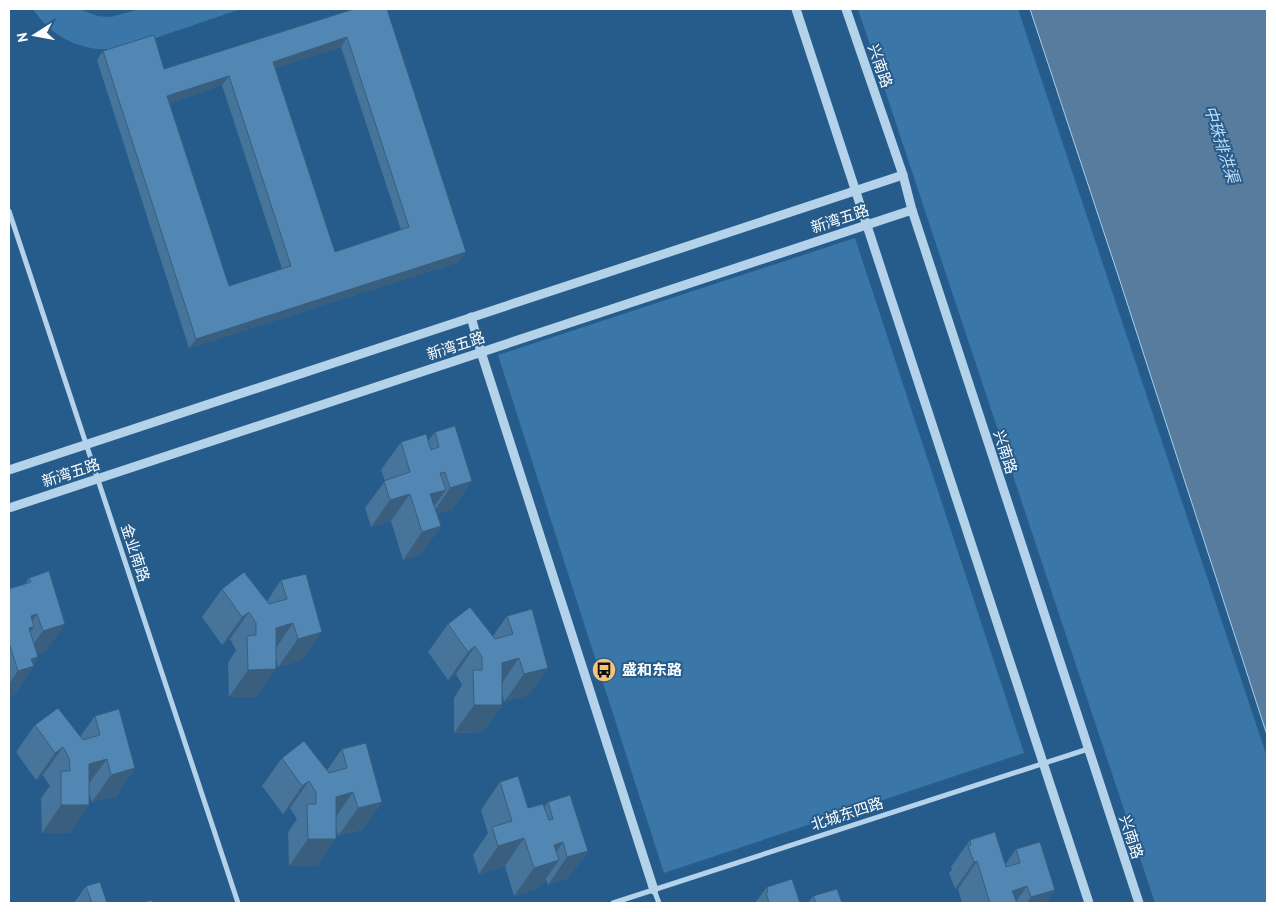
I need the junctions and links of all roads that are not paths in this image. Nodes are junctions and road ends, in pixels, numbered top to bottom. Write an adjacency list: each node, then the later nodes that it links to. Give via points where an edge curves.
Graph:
1 (796, 9): 4 (street)
2 (846, 9): 3 (street, 兴南路)
3 (903, 175): 4 (street, 新湾五路); 5 (street, 兴南路)
4 (856, 190): 7 (street); 8 (street, 新湾五路)
5 (912, 210): 7 (street, 新湾五路); 14 (street, 兴南路)
6 (9, 211): 10 (street, 金业南路)
7 (866, 225): 9 (street, 新湾五路); 15 (street)
8 (472, 317): 9 (street); 10 (street, 新湾五路)
9 (481, 352): 12 (street, 新湾五路); 16 (street)
10 (86, 444): 11 (street, 新湾五路); 12 (street, 金业南路)
11 (9, 470)
12 (98, 479): 13 (street, 新湾五路); 17 (street, 金业南路)
13 (9, 508)
14 (1088, 749): 15 (street, 北城东四路); 21 (street, 兴南路)
15 (1043, 764): 16 (street, 北城东四路); 20 (street)
16 (654, 890): 18 (street, 北城东四路); 19 (street)
17 (238, 903)
18 (613, 903)
19 (659, 903)
20 (1089, 903)
21 (1138, 903)

